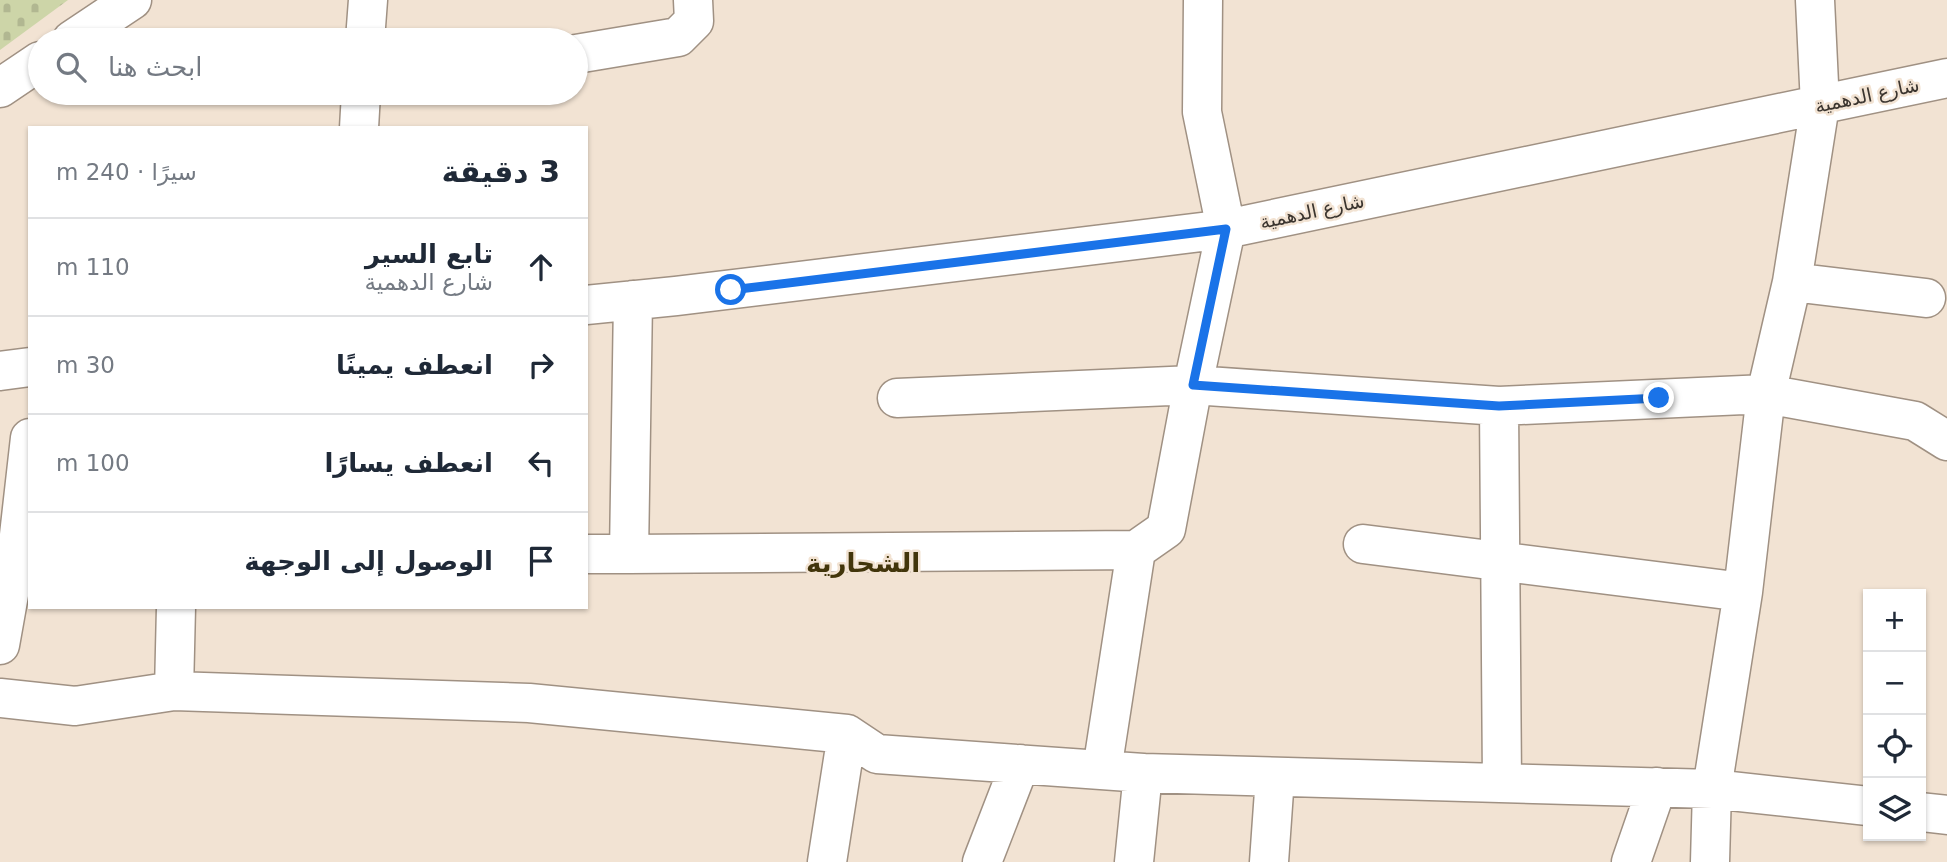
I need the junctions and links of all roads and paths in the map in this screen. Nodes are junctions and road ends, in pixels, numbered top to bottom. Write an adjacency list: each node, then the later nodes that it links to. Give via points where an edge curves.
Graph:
1 (132, 0): 6 (street)
2 (368, 0): 7 (street)
3 (693, 0): 8 (street, via 694,21 678,37)
4 (1203, 0): 15 (street, via 1202,111)
5 (1815, 0): 13 (street)
6 (90, 28)
7 (366, 28)
8 (588, 52)
9 (28, 69): 11 (street)
10 (1947, 78): 13 (street, شارع الدهمية)
11 (0, 88)
12 (360, 105): 14 (street)
13 (1820, 105): 15 (street, شارع الدهمية); 16 (street)
14 (359, 126)
15 (1226, 229): 18 (street, شارع الدهمية); 22 (street)
16 (1792, 282): 17 (street); 23 (street)
17 (1926, 298)
18 (633, 300): 19 (street, شارع الدهمية); 32 (street)
19 (588, 305)
20 (28, 367): 21 (street)
21 (0, 371)
22 (1193, 385): 24 (street); 25 (street); 30 (street, via 1166,530)
23 (1766, 394): 25 (street); 26 (street, via 1915,421); 34 (street)
24 (897, 398)
25 (1499, 406): 33 (street)
26 (1947, 441)
27 (28, 448): 28 (street)
28 (9, 544): 36 (street)
29 (1363, 544): 33 (street)
30 (1136, 550): 32 (street); 41 (street)
31 (588, 554): 32 (street)
32 (629, 554)
33 (1500, 562): 34 (street); 44 (street)
34 (1743, 592): 46 (street)
35 (176, 609): 37 (street)
36 (0, 645)
37 (174, 691): 38 (street, via 75,706); 39 (street, via 529,704)
38 (0, 698)
39 (847, 734): 40 (street, via 877,754); 50 (street)
40 (1020, 764): 41 (street); 51 (street)
41 (1102, 770): 42 (street)
42 (1143, 773): 43 (street); 52 (street)
43 (1275, 776): 44 (street); 53 (street)
44 (1502, 783): 45 (street)
45 (1657, 787): 46 (street); 54 (street)
46 (1712, 789): 47 (street); 55 (street)
47 (1863, 805)
48 (1926, 813): 49 (street)
49 (1947, 815)
50 (827, 862)
51 (982, 862)
52 (1134, 862)
53 (1269, 862)
54 (1631, 862)
55 (1710, 862)

